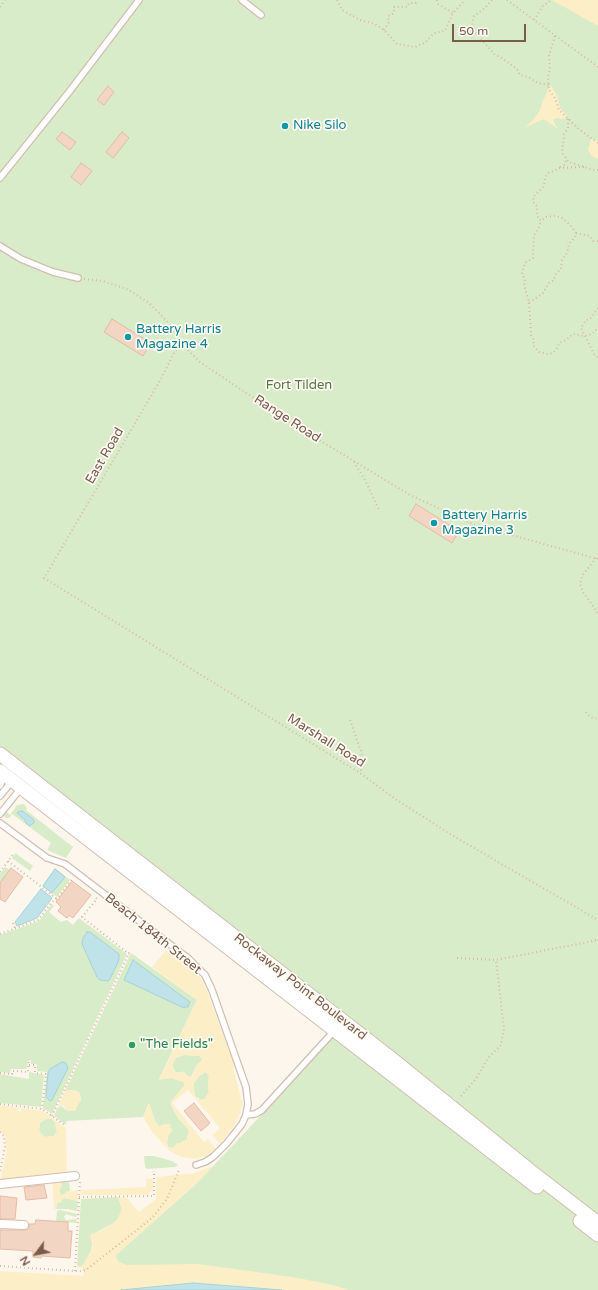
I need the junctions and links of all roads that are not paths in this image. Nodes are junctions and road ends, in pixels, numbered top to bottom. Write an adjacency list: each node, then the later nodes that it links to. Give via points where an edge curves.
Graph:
1 (139, 0): 4 (lane)
2 (242, 0): 3 (lane)
3 (260, 15)
4 (0, 178)
5 (0, 246): 6 (lane, via 21,259 53,272)
6 (78, 278)
7 (0, 754): 8 (street, Rockaway Point Boulevard)
8 (13, 778): 9 (lane); 10 (lane); 12 (street, Rockaway Point Boulevard)
9 (0, 796)
10 (0, 814)
11 (0, 823): 14 (lane, Beach 184th Street, via 47,858 65,864 189,959 204,975 212,990 246,1087)
12 (322, 1012): 13 (street, Rockaway Point Boulevard); 18 (street, Rockaway Point Boulevard)
13 (335, 1030): 14 (lane, via 262,1110); 21 (street, Rockaway Point Boulevard)
14 (246, 1115): 15 (lane, Beach 184th Street, via 242,1124 213,1157)
15 (196, 1165)
16 (75, 1176): 17 (street)
17 (0, 1184)
18 (598, 1223)
19 (0, 1224): 20 (street)
20 (24, 1225)
21 (598, 1235)

